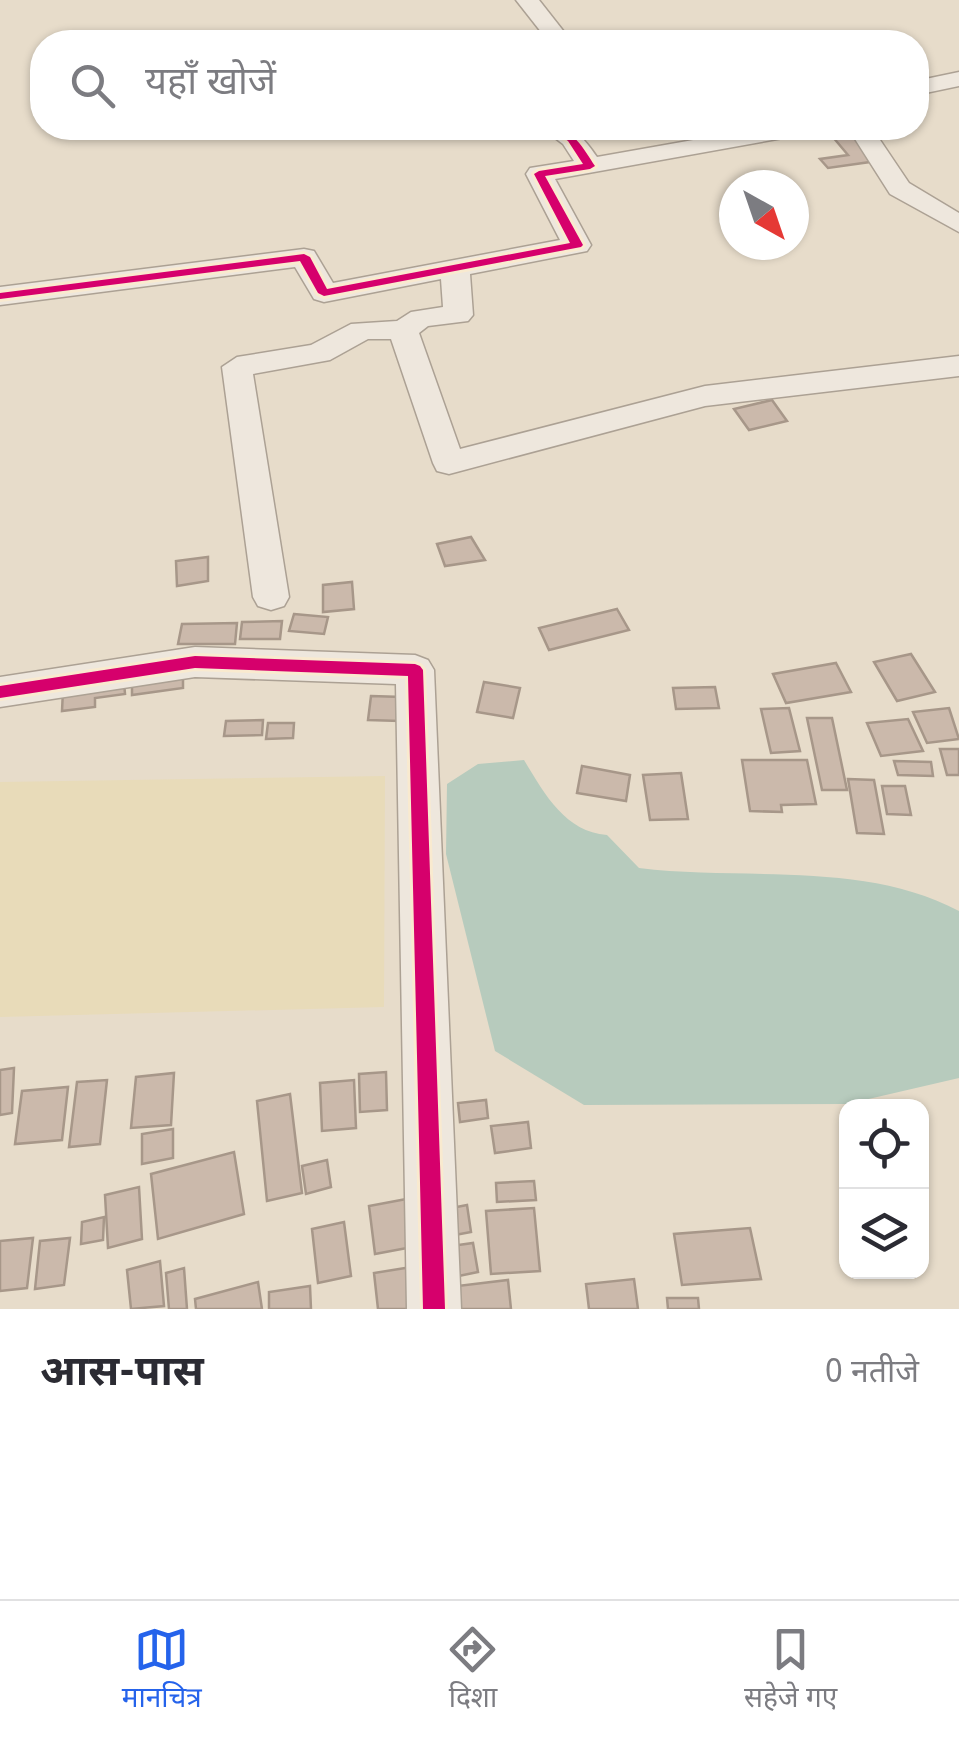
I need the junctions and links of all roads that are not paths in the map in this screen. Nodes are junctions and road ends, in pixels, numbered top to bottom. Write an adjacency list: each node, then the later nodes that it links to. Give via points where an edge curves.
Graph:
1 (527, 0): 2 (street)
2 (551, 30)
3 (959, 79): 4 (street)
4 (929, 85)
5 (573, 140): 8 (street)
6 (734, 140): 8 (street)
7 (868, 140): 9 (street, via 900,188)
8 (590, 166): 10 (street, via 539,174 578,245)
9 (959, 224)
10 (455, 268): 11 (street, via 324,293 304,257); 12 (street, via 458,315 422,318)
11 (0, 296)
12 (404, 330): 13 (street, via 449,462 705,396); 14 (street, via 362,330 319,354 237,367)
13 (959, 366)
14 (271, 597)
15 (0, 692): 16 (street, via 195,662 414,670)
16 (434, 1309)

